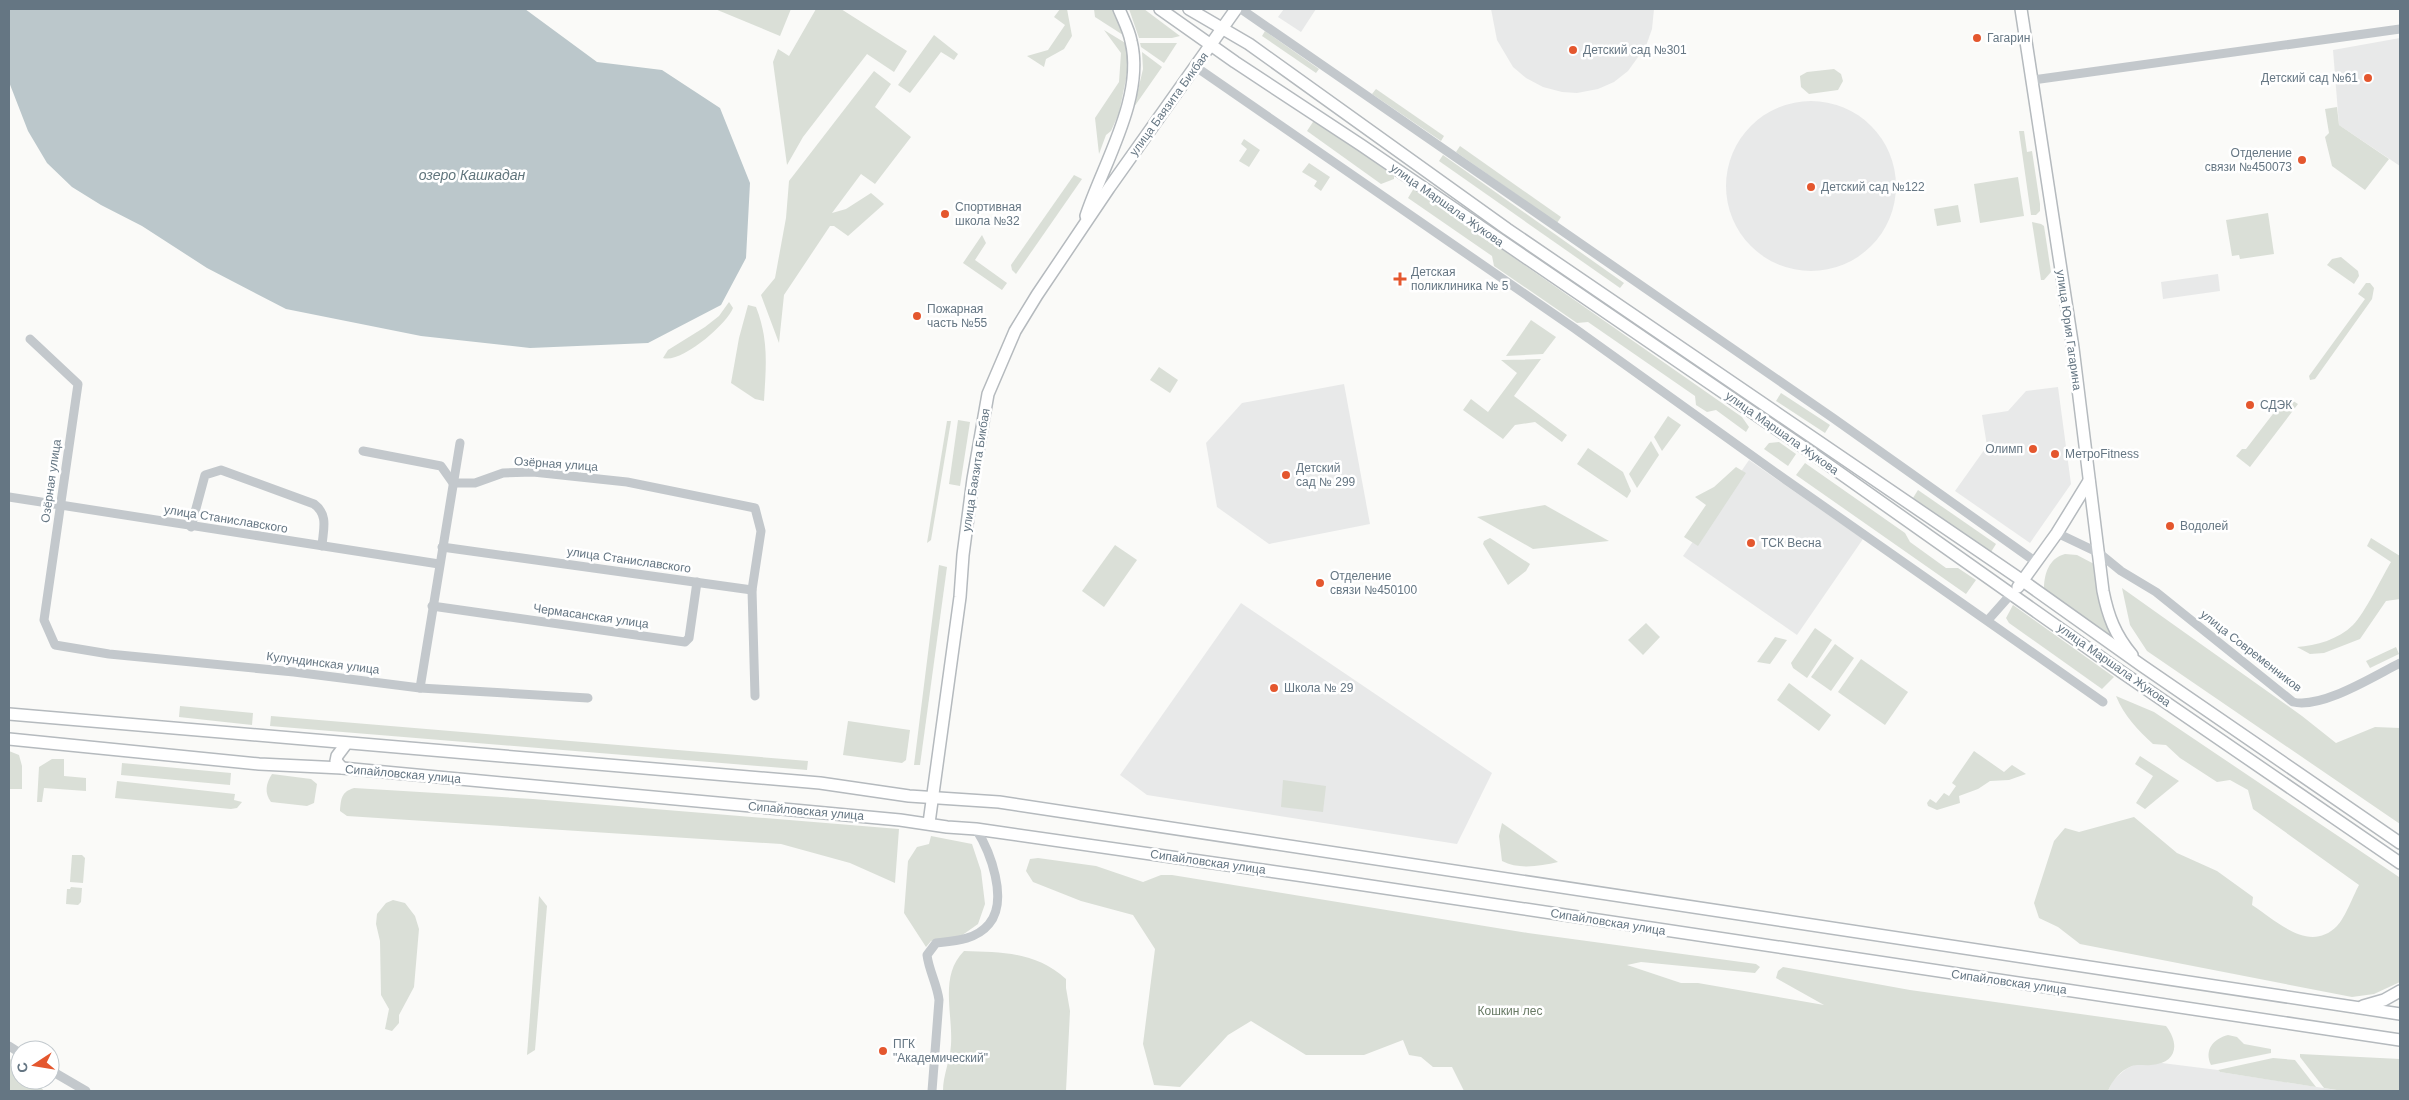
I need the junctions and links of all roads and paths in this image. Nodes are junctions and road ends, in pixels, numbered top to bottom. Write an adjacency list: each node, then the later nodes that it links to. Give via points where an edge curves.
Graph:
1 (1119, 9): 12 (main road, via 1131,41 1134,68 1121,131 1097,183)
2 (1160, 9): 9 (main road, улица Маршала Жукова)
3 (1189, 9): 8 (main road, улица Маршала Жукова)
4 (1236, 9): 8 (main road, улица Баязита Бикбая)
5 (1241, 9): 25 (street)
6 (2022, 9): 11 (main road, улица Юрия Гагарина)
7 (2400, 28): 11 (street)
8 (1223, 29): 9 (main road, улица Баязита Бикбая); 27 (main road, улица Маршала Жукова, via 1249,44 1507,229)
9 (1211, 44): 10 (main road, улица Баязита Бикбая); 30 (main road, улица Маршала Жукова)
10 (1196, 67): 12 (main road, улица Баязита Бикбая, via 1108,188); 32 (street)
11 (2033, 80): 16 (main road, улица Юрия Гагарина, via 2073,348)
12 (1080, 234): 44 (main road, улица Баязита Бикбая, via 1015,331 988,394 974,470)
13 (30, 339): 19 (street, Озёрная улица, via 78,384)
14 (460, 443): 17 (street)
15 (363, 451): 17 (street, via 441,466)
16 (2089, 481): 21 (main road); 24 (main road, улица Юрия Гагарина)
17 (453, 483): 23 (street); 29 (street, Озёрная улица, via 475,483 503,473 533,472 627,482 755,508 761,531)
18 (9, 497): 19 (street, улица Станиславского)
19 (60, 507): 20 (street, улица Станиславского); 33 (street, Озёрная улица, via 44,620)
20 (191, 526): 22 (street, улица Станиславского); 22 (street, via 206,475 221,470 320,508 324,516)
21 (2057, 533): 24 (street, улица Современников); 25 (main road)
22 (322, 546): 26 (street, улица Станиславского)
23 (442, 547): 26 (street); 28 (street, улица Станиславского)
24 (2099, 553): 34 (street, улица Современников, via 2156,592 2293,702 2305,704 2320,700); 35 (main road, улица Юрия Гагарина, via 2108,616 2115,632)
25 (2036, 562): 27 (main road)
26 (439, 564): 31 (street)
27 (2023, 581): 30 (main road); 35 (main road, улица Маршала Жукова)
28 (697, 582): 29 (street, улица Станиславского); 31 (street, Чермасанская улица, via 689,638 685,642)
29 (752, 590): 37 (street)
30 (2012, 593): 32 (street); 48 (main road, улица Маршала Жукова)
31 (432, 606): 36 (street)
32 (1988, 620): 39 (street)
33 (55, 645): 36 (street, Кулундинская улица, via 109,654)
34 (2400, 663)
35 (2141, 666): 47 (main road, улица Маршала Жукова)
36 (420, 688): 38 (street, Кулундинская улица)
37 (755, 696)
38 (588, 698)
39 (2103, 702)
40 (9, 714): 42 (main road, Сипайловская улица)
41 (9, 738): 43 (main road, Сипайловская улица, via 260,764)
42 (346, 744): 43 (main road, via 336,761); 44 (main road, Сипайловская улица, via 820,783)
43 (342, 768): 45 (main road, Сипайловская улица)
44 (932, 797): 45 (main road, улица Баязита Бикбая); 50 (main road, Сипайловская улица, via 999,802)
45 (929, 824): 46 (main road, Сипайловская улица)
46 (976, 829): 52 (main road, Сипайловская улица); 55 (street, via 994,870 994,916 981,931 956,942 936,943 927,954 939,1000)
47 (2400, 843)
48 (2398, 862)
49 (2400, 990): 50 (main road, via 2384,1000)
50 (2356, 1007): 51 (main road, Сипайловская улица)
51 (2400, 1014)
52 (2400, 1040)
53 (60, 1076): 54 (street)
54 (86, 1091)
55 (932, 1091)

